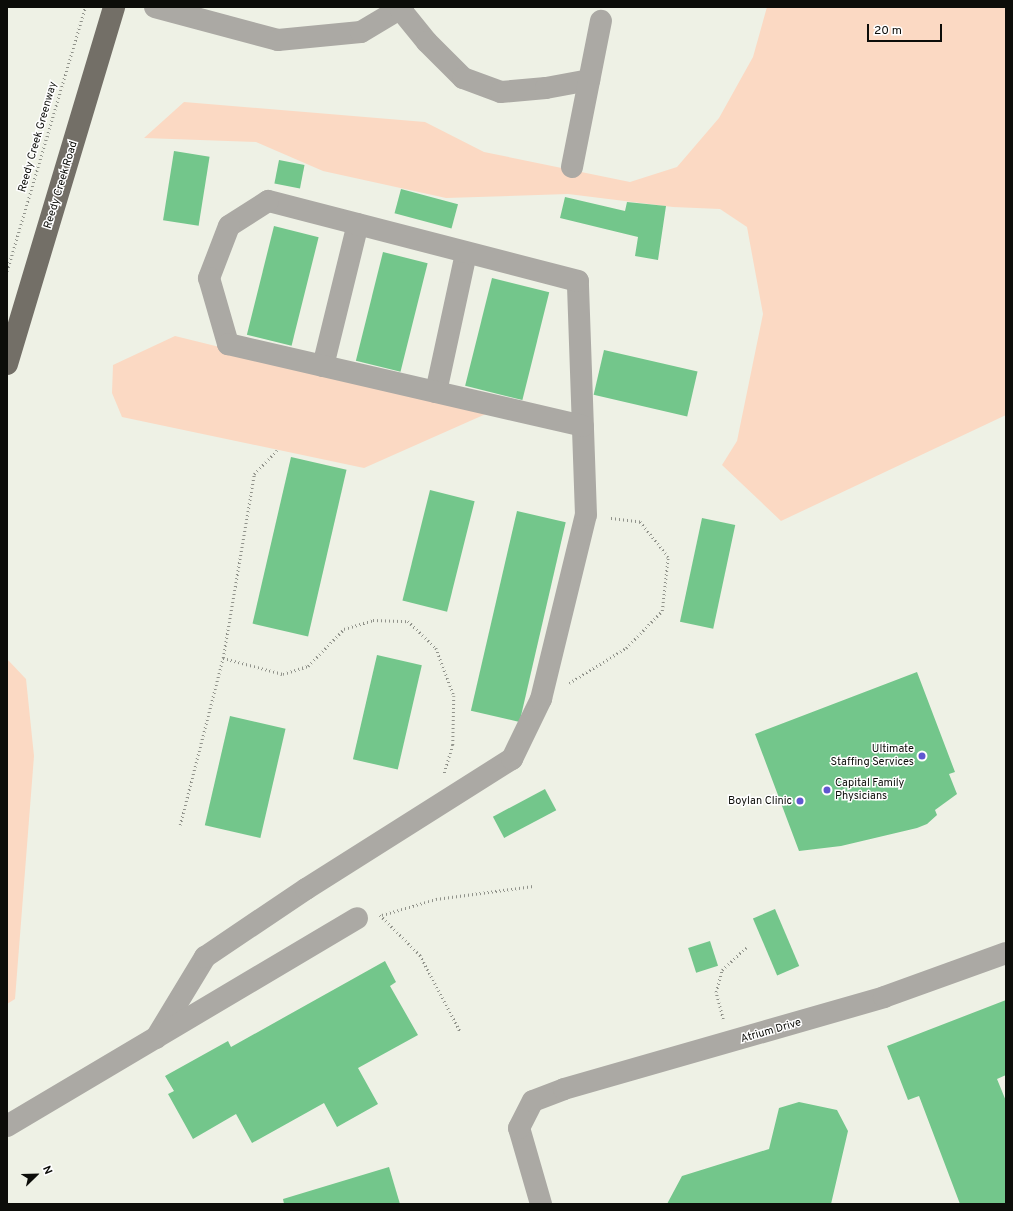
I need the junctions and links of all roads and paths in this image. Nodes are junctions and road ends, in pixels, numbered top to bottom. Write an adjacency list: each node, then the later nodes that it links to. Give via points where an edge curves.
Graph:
1 (85, 7): 10 (path, Reedy Creek Greenway)
2 (114, 7): 11 (main road, Reedy Creek Road)
3 (155, 7): 4 (street, via 278,40 361,32)
4 (402, 8): 6 (street, via 427,42 463,78 501,92 546,88)
5 (601, 21): 6 (street)
6 (589, 80): 7 (street)
7 (572, 167)
8 (358, 224): 9 (street); 12 (street); 12 (street, via 268,201 229,226 209,278 228,344)
9 (466, 252): 13 (street); 14 (street, via 578,282)
10 (7, 272)
11 (7, 364)
12 (323, 366): 13 (street)
13 (436, 392): 14 (street)
14 (583, 426): 16 (street)
15 (277, 450): 17 (path, via 254,474)
16 (586, 515): 18 (street); 18 (path, via 640,522 668,557 662,611 626,648)
17 (223, 658): 19 (path, via 283,674 308,666 344,629 373,620 408,621 436,648 454,696 453,745); 20 (path)
18 (542, 700): 19 (street, via 512,759)
19 (433, 808): 27 (street, via 204,957)
20 (180, 825)
21 (533, 886): 22 (path, via 436,899)
22 (382, 915): 23 (path); 26 (path, via 420,955)
23 (357, 918): 27 (street)
24 (746, 948): 28 (path, via 722,970 716,992 721,1015)
25 (1006, 953): 28 (street, Atrium Drive, via 884,997)
26 (460, 1031)
27 (156, 1038): 29 (street)
28 (734, 1042): 30 (street, Atrium Drive, via 564,1089 534,1101 519,1128)
29 (7, 1126)
30 (541, 1204)

